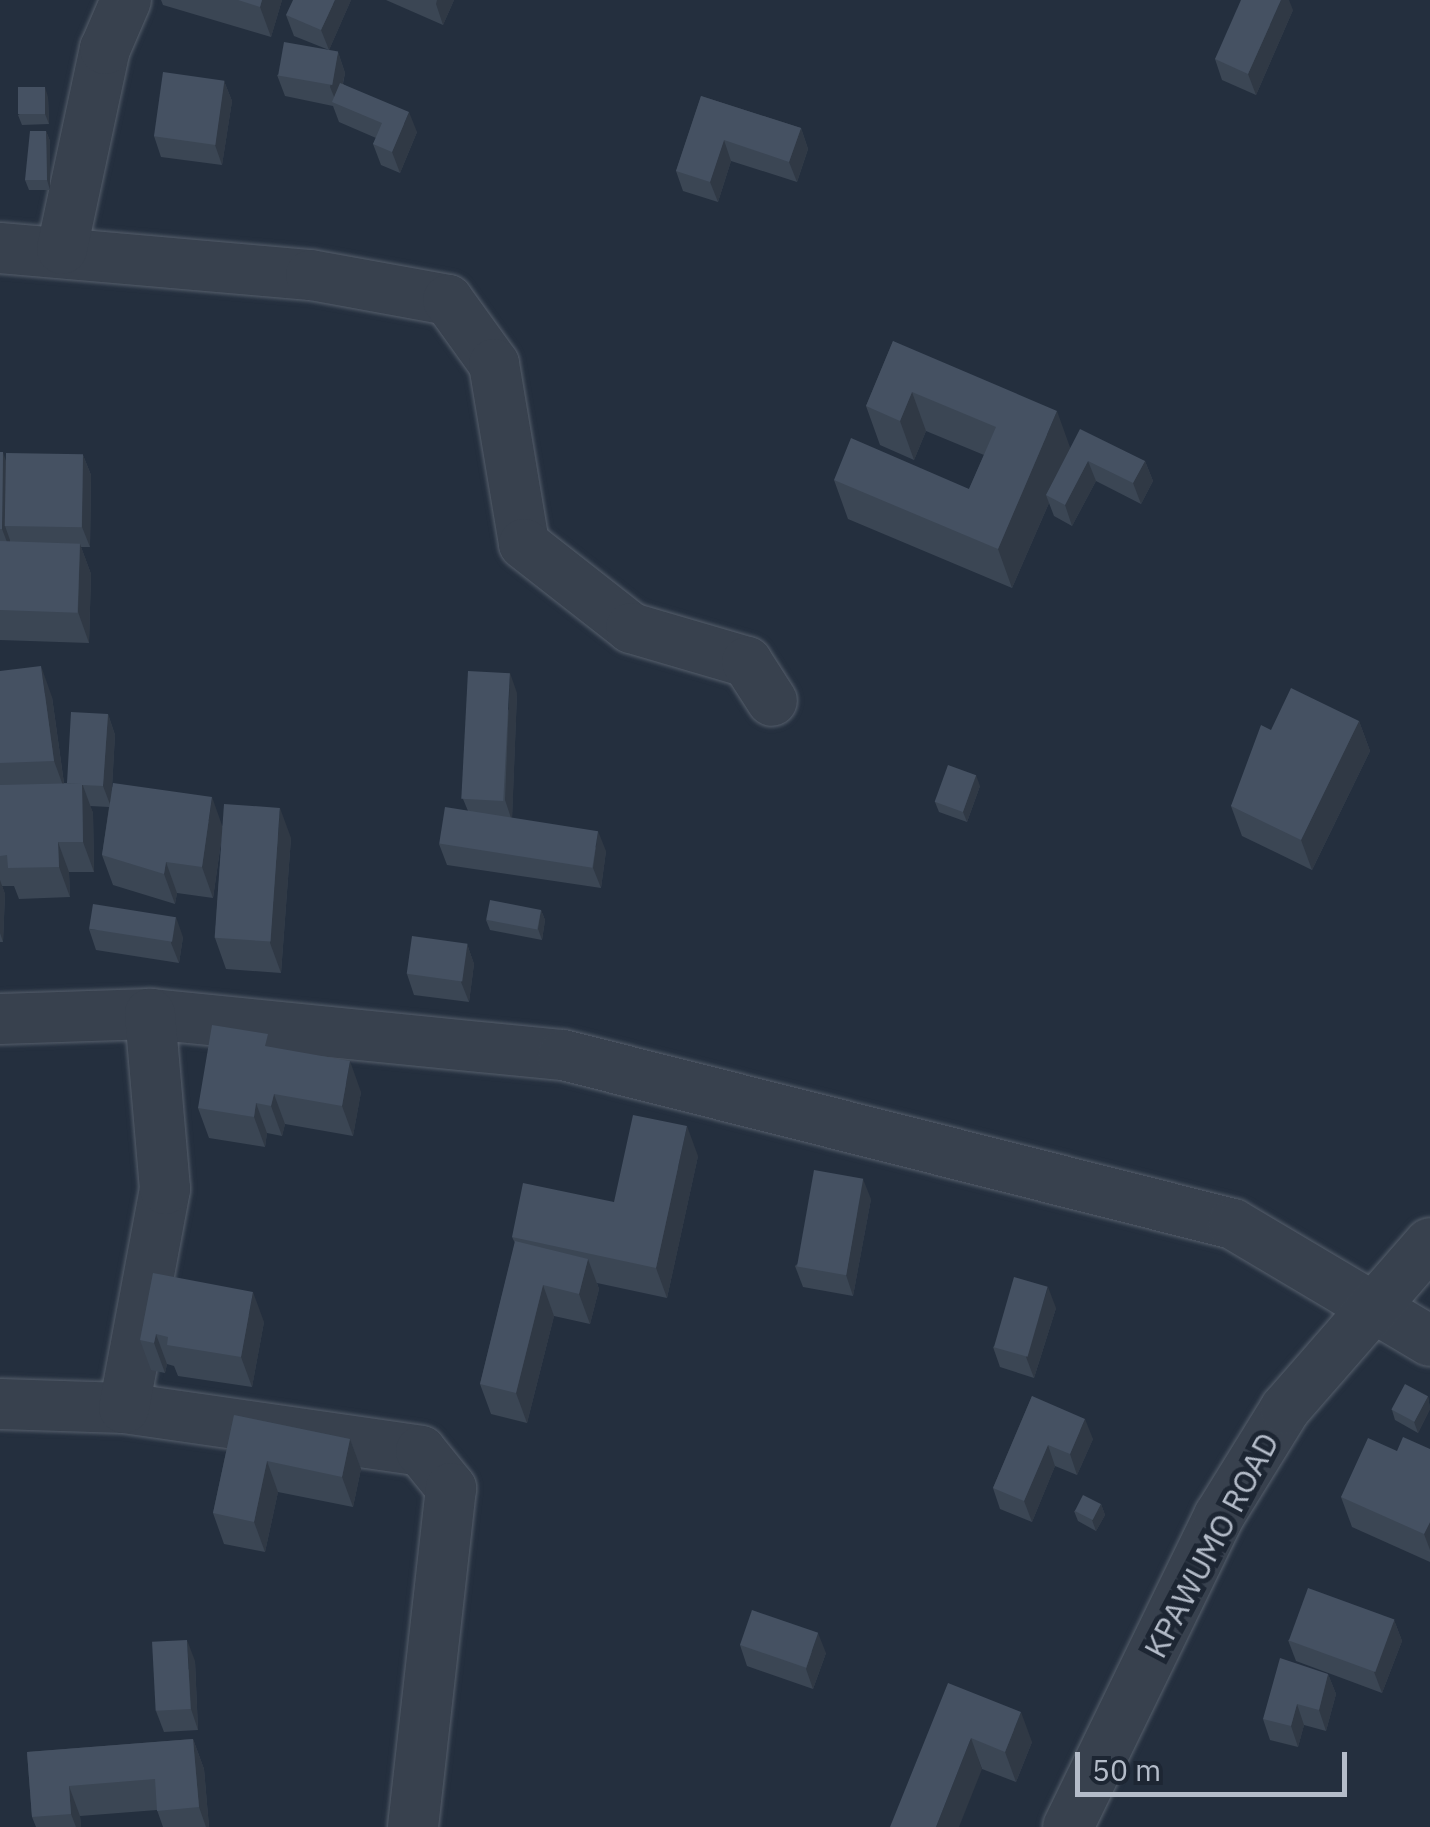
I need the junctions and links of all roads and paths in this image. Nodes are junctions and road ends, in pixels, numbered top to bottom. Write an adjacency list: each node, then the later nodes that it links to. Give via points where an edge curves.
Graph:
1 (126, 0): 3 (street, via 105,49)
2 (0, 248): 3 (street)
3 (62, 249): 4 (street, via 448,300 494,364 524,544 631,628 747,662)
4 (772, 701)
5 (150, 1014): 6 (street); 8 (street, via 563,1055 1233,1224); 11 (street, via 165,1189)
6 (0, 1020)
7 (1430, 1243): 8 (street, KPAWUMO ROAD)
8 (1370, 1305): 9 (street); 13 (street, KPAWUMO ROAD, via 1286,1409 1219,1516)
9 (1430, 1341)
10 (0, 1404): 11 (street)
11 (124, 1408): 12 (street, via 421,1451 451,1488)
12 (413, 1827)
13 (1068, 1827)

